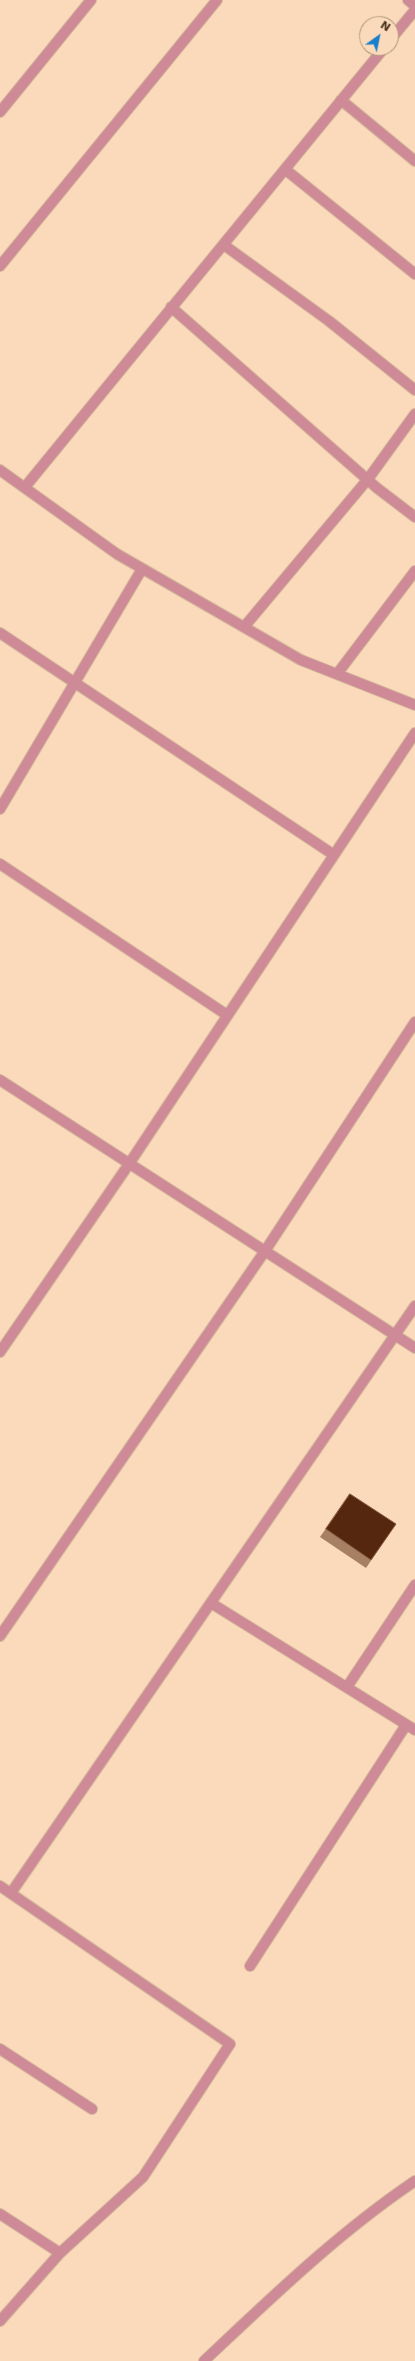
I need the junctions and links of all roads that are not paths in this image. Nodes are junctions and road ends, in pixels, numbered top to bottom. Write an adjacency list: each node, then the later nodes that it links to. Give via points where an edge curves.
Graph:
1 (91, 0): 9 (street)
2 (217, 0): 13 (street)
3 (408, 0): 4 (street)
4 (415, 6)
5 (415, 10): 6 (street)
6 (399, 29)
7 (377, 56): 8 (street)
8 (341, 100): 10 (street); 11 (street)
9 (0, 112)
10 (415, 162)
11 (286, 170): 12 (street); 14 (street)
12 (224, 245): 15 (street); 16 (street, via 329,321)
13 (0, 266)
14 (415, 274)
15 (171, 307): 19 (street); 20 (street)
16 (415, 390)
17 (415, 414): 19 (street)
18 (0, 470): 20 (street)
19 (368, 479): 21 (street); 24 (street)
20 (24, 487): 22 (street)
21 (415, 517)
22 (142, 569): 24 (street); 27 (street)
23 (415, 571): 26 (street)
24 (244, 627): 26 (street, via 301,660)
25 (0, 633): 27 (street)
26 (337, 674): 28 (street)
27 (76, 683): 30 (street); 31 (street)
28 (415, 705)
29 (415, 733): 31 (street)
30 (0, 809)
31 (334, 855): 33 (street)
32 (0, 864): 33 (street)
33 (227, 1015): 36 (street)
34 (415, 1022): 37 (street)
35 (0, 1080): 36 (street)
36 (129, 1164): 37 (street); 41 (street)
37 (265, 1252): 39 (street); 44 (street)
38 (415, 1306): 39 (street)
39 (395, 1336): 40 (street); 43 (street)
40 (415, 1348)
41 (0, 1352)
42 (415, 1585): 45 (street)
43 (211, 1603): 45 (street); 49 (street)
44 (0, 1636)
45 (347, 1687): 46 (street)
46 (406, 1724): 47 (street); 50 (street)
47 (415, 1730)
48 (0, 1886): 49 (street)
49 (11, 1893): 55 (street, via 230,2044 143,2177)
50 (250, 1966)
51 (0, 2049): 52 (street)
52 (92, 2110)
53 (415, 2181): 57 (street, via 368,2214 289,2281)
54 (0, 2214): 55 (street)
55 (60, 2253): 56 (street)
56 (0, 2321)
57 (204, 2361)

